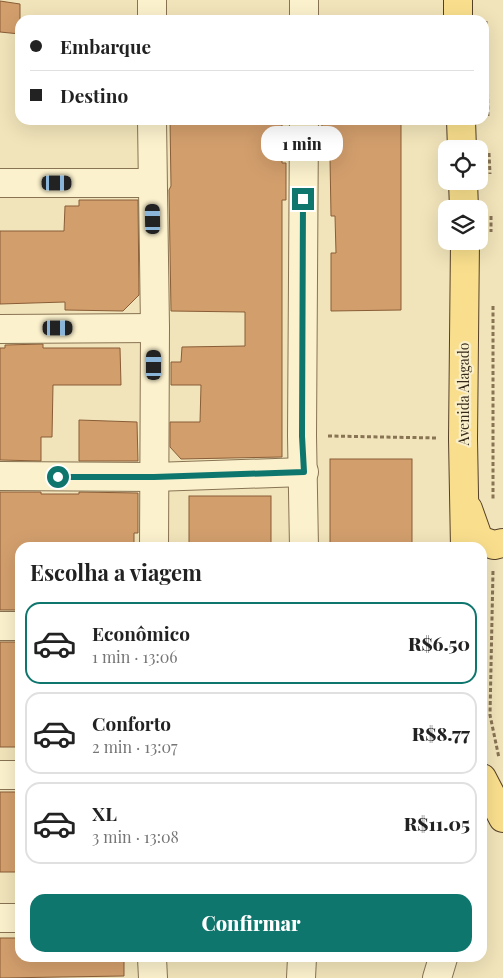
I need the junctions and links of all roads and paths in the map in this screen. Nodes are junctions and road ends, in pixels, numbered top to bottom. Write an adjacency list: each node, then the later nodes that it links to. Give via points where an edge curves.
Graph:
1 (152, 0): 4 (street)
2 (304, 0): 5 (street)
3 (458, 0): 6 (main road)
4 (152, 15)
5 (304, 15)
6 (458, 15)
7 (152, 125): 12 (street)
8 (304, 125): 16 (street)
9 (462, 125): 10 (main road)
10 (462, 140)
11 (0, 183): 12 (street)
12 (152, 183): 14 (street)
13 (465, 250): 17 (main road, Avenida Alagado)
14 (155, 328): 15 (street); 20 (street)
15 (0, 329)
16 (302, 436): 17 (path); 18 (street)
17 (463, 439): 21 (main road, Avenida Alagado)
18 (304, 472): 20 (street); 23 (street)
19 (0, 476): 20 (street)
20 (154, 477): 22 (street)
21 (465, 501): 24 (main road, Avenida Alagado); 25 (main road, via 479,540)
22 (154, 542)
23 (304, 542)
24 (465, 542)
25 (486, 542)
26 (487, 542): 27 (main road)
27 (503, 543)
28 (503, 554): 29 (main road)
29 (487, 559)
30 (0, 626): 31 (street)
31 (15, 626)
32 (0, 776): 33 (street)
33 (15, 776)
34 (487, 788): 35 (main road)
35 (503, 818)
36 (0, 918): 37 (street)
37 (15, 918)
38 (152, 962): 41 (street)
39 (302, 962): 42 (street)
40 (442, 962): 43 (street)
41 (152, 978)
42 (302, 978)
43 (437, 978)

